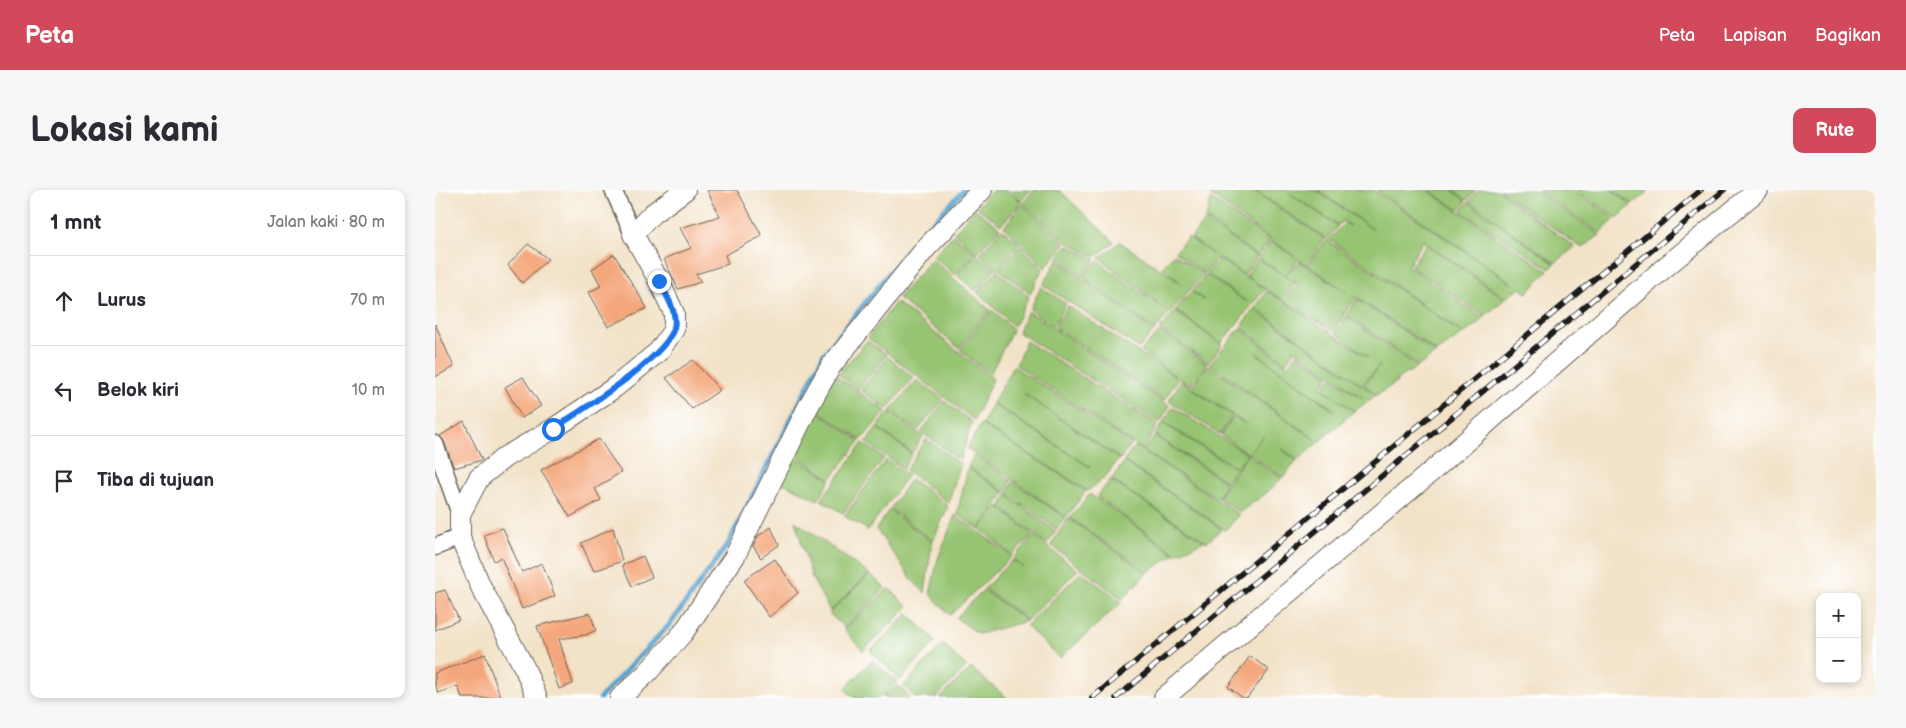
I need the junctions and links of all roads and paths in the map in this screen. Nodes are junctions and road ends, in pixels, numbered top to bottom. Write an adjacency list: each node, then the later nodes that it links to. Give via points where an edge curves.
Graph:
1 (613, 190): 5 (street)
2 (685, 190): 5 (street, via 652,214)
3 (982, 190): 11 (street, via 926,248 831,366 735,556 683,633)
4 (1758, 190): 12 (street)
5 (633, 234): 7 (street, via 674,313 674,328 659,351 613,388 479,478)
6 (435, 444): 7 (street)
7 (460, 514): 8 (street)
8 (460, 537): 9 (street); 10 (street, via 481,587)
9 (435, 547)
10 (537, 698)
11 (620, 698)
12 (1164, 698)

